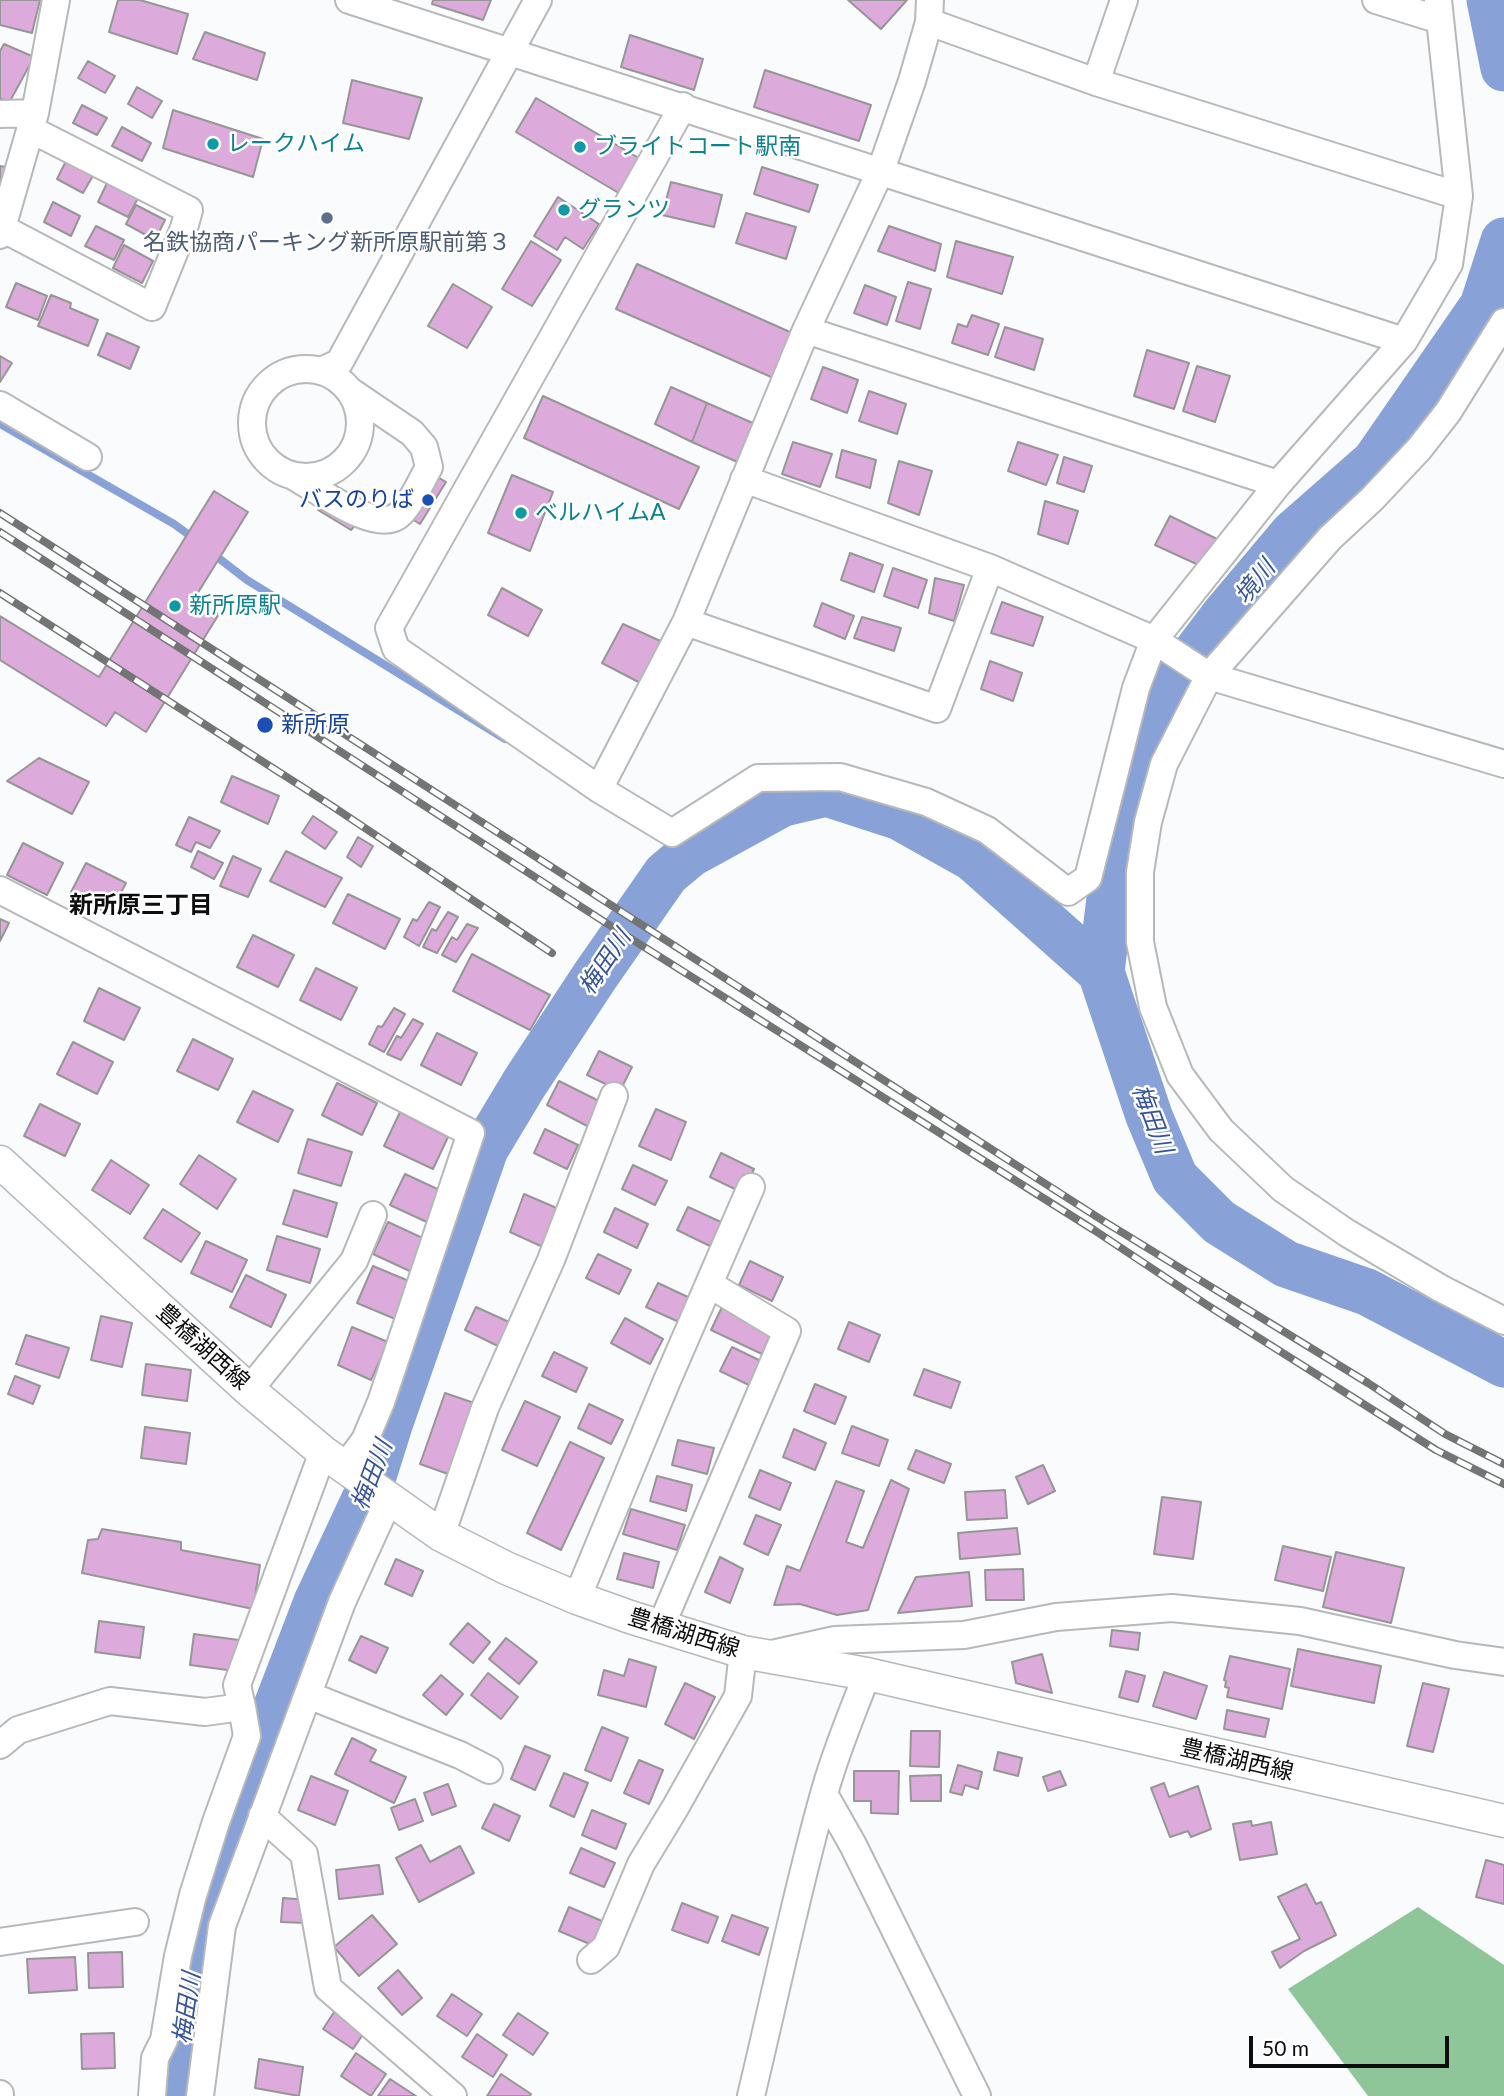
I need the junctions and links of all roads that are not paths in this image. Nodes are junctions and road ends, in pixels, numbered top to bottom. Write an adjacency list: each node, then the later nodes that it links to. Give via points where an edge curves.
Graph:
1 (56, 0): 12 (street)
2 (349, 0): 8 (street)
3 (538, 0): 8 (street)
4 (1124, 0): 9 (street)
5 (1376, 0): 6 (street)
6 (1439, 10): 14 (street)
7 (930, 11): 9 (street); 13 (street)
8 (509, 52): 10 (street); 19 (street)
9 (1096, 82): 14 (street)
10 (684, 106): 13 (street); 30 (street, via 388,628 396,649)
11 (0, 114): 12 (street)
12 (33, 121): 15 (street); 15 (street, via 189,210 184,228 152,307)
13 (881, 170): 17 (street); 18 (street)
14 (1459, 196): 18 (street, via 1449,264)
15 (1, 232)
16 (1504, 322): 28 (street, via 1448,412 1419,449 1330,538)
17 (806, 330): 23 (street); 24 (street)
18 (1404, 341): 24 (street)
19 (339, 378): 22 (street, via 358,408 356,444 331,472); 22 (street, via 303,369 286,372 259,393 251,427 255,444 264,459); 22 (street, via 412,433 424,447 429,467 400,515 384,521 365,517)
20 (0, 405): 21 (street)
21 (88, 457)
22 (295, 477)
23 (744, 478): 25 (street); 26 (street)
24 (1278, 484): 27 (street)
25 (990, 569): 26 (street, via 937,709); 27 (street)
26 (686, 622): 30 (street)
27 (1154, 640): 28 (street); 30 (street, via 1136,688 1088,877 1069,892 987,830 926,802 840,777 758,778 671,833)
28 (1209, 676): 29 (street); 37 (street, via 1164,764 1140,872 1140,942 1150,994 1180,1074 1221,1130 1283,1189 1347,1233)
29 (1504, 764)
30 (599, 789)
31 (0, 890): 39 (street, via 471,1133 381,1402 365,1440)
32 (614, 1096): 41 (street, via 551,1260 485,1408)
33 (0, 1163): 38 (main road, 豊橋湖西線)
34 (751, 1187): 36 (street)
35 (373, 1215): 38 (street, via 354,1261)
36 (709, 1284): 42 (street); 43 (street, via 787,1331)
37 (1504, 1321)
38 (249, 1390): 39 (main road, 豊橋湖西線)
39 (340, 1464): 40 (main road, 豊橋湖西線); 48 (street, via 237,1685)
40 (386, 1497): 41 (main road, 豊橋湖西線); 47 (street)
41 (441, 1535): 42 (main road, 豊橋湖西線)
42 (577, 1598): 43 (main road, 豊橋湖西線)
43 (661, 1626): 44 (main road, 豊橋湖西線)
44 (752, 1654): 45 (street, via 835,1640 964,1635 1056,1617 1172,1608 1300,1621 1455,1656); 46 (main road, 豊橋湖西線); 56 (street, via 738,1696 641,1864 606,1947)
45 (1504, 1662)
46 (867, 1674): 51 (street); 53 (main road, 豊橋湖西線)
47 (308, 1695): 50 (street); 52 (street)
48 (242, 1707): 49 (street, via 205,1712 110,1701 18,1730); 57 (street, via 247,1737 193,1895 164,2040 155,2058)
49 (0, 1745)
50 (489, 1770)
51 (824, 1794): 60 (street); 61 (street)
52 (262, 1816): 58 (street, via 222,1926); 59 (street, via 304,1854 328,1988)
53 (1504, 1821)
54 (135, 1922): 55 (street)
55 (0, 1942)
56 (591, 1960)
57 (152, 2096)
58 (200, 2096)
59 (453, 2096)
60 (751, 2096)
61 (977, 2096)

